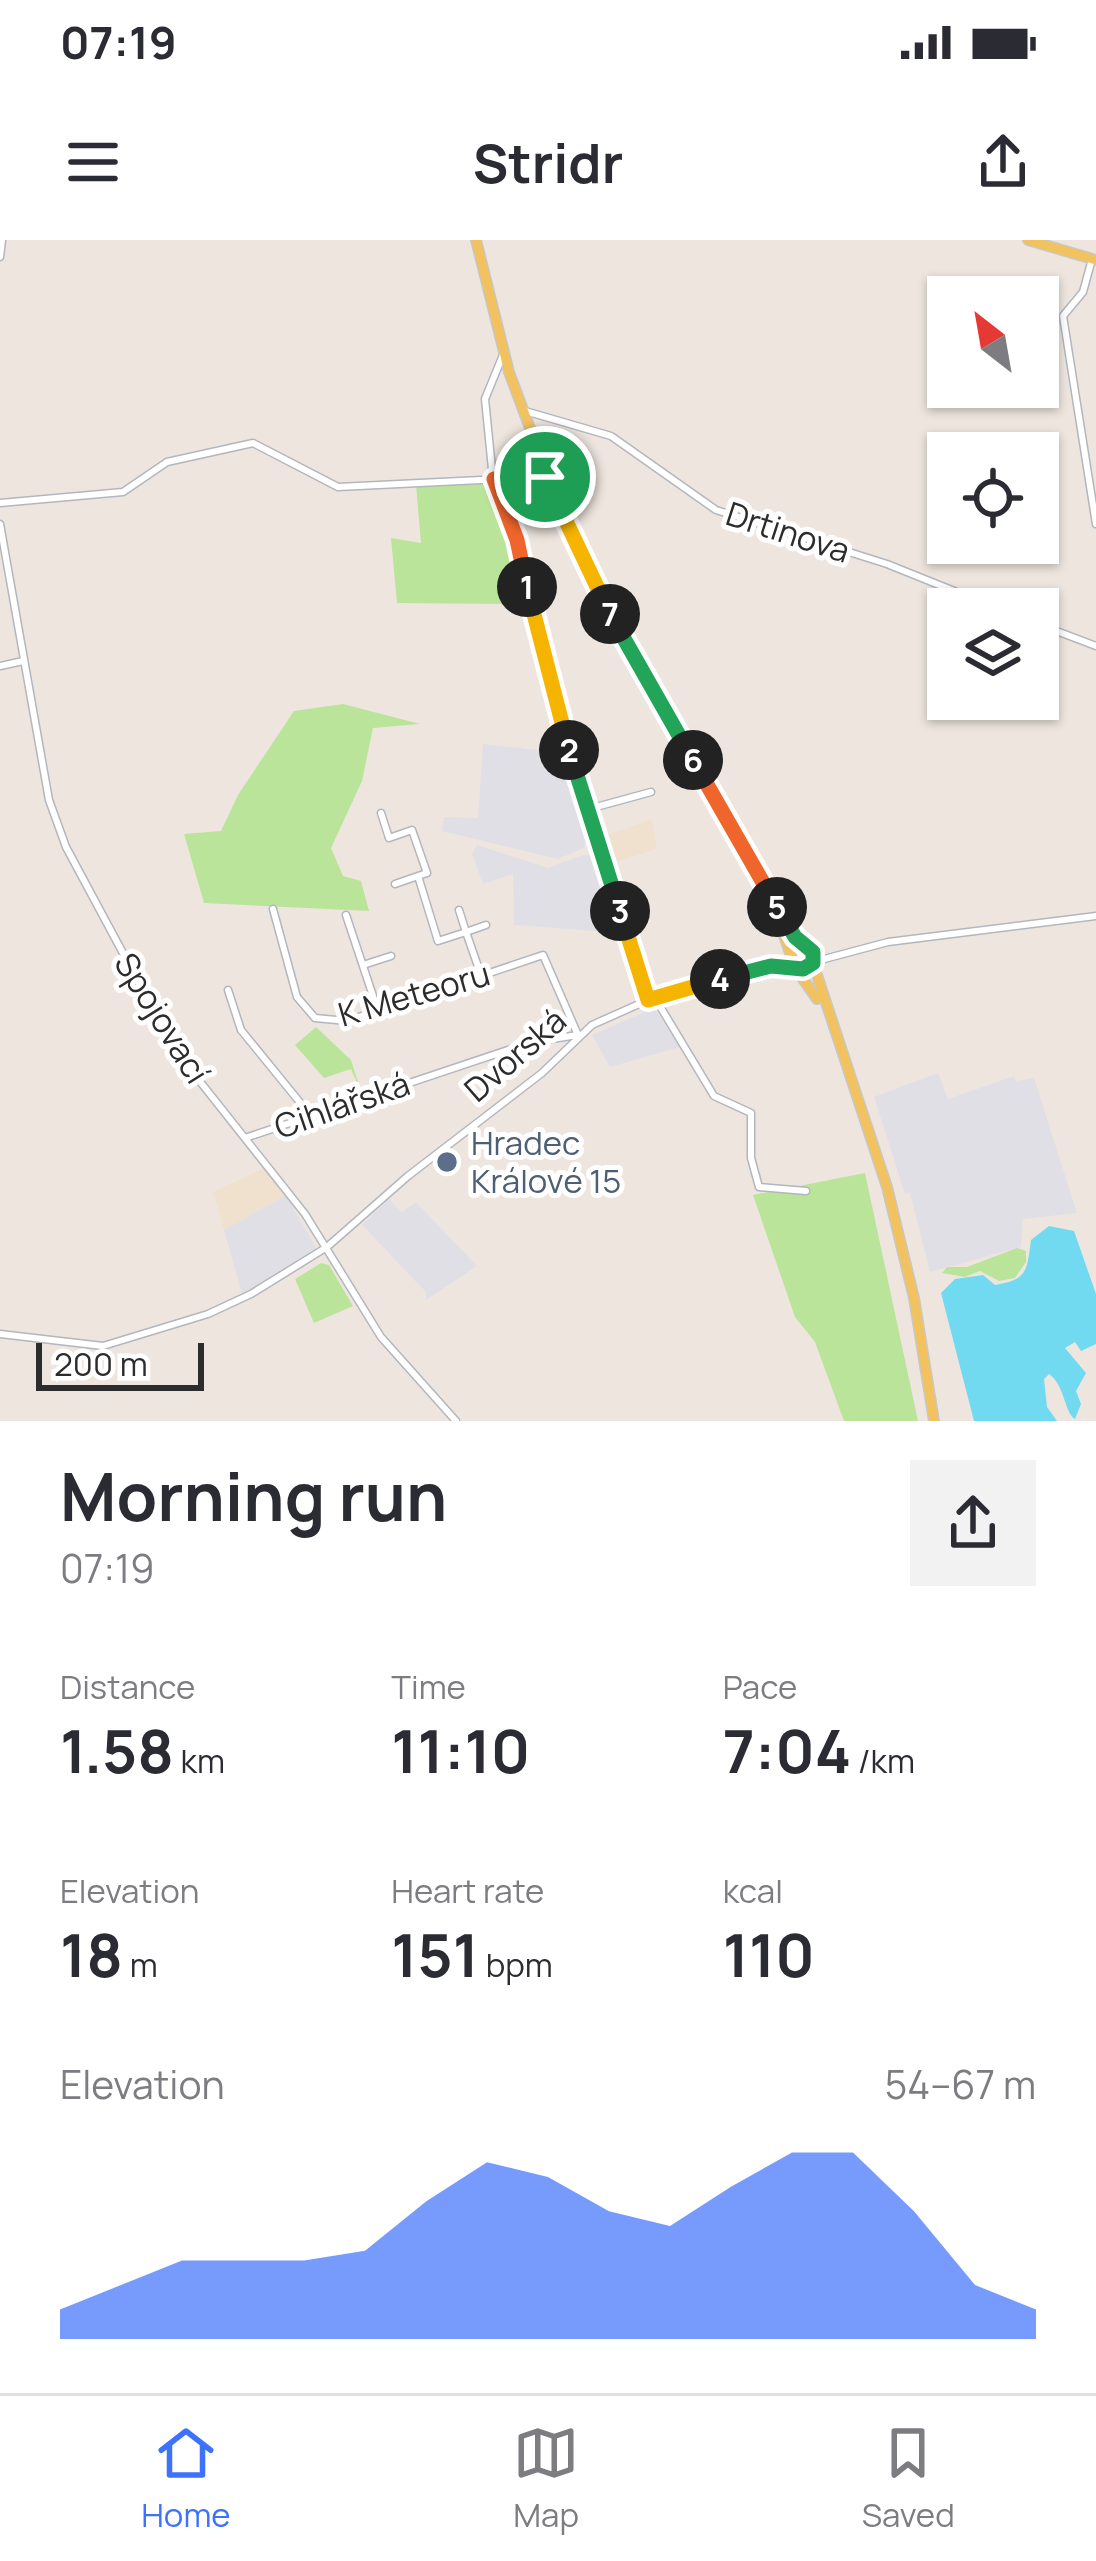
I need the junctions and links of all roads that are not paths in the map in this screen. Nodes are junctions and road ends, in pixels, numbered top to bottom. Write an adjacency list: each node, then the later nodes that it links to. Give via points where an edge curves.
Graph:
1 (2, 240): 5 (street)
2 (476, 240): 8 (main road)
3 (1028, 240): 4 (main road)
4 (1062, 250): 6 (main road); 7 (street)
5 (0, 257)
6 (1095, 262): 7 (street)
7 (1088, 274): 14 (street, via 1063,316)
8 (503, 351): 9 (main road); 11 (street, via 485,399)
9 (521, 410): 10 (main road); 15 (street, Drtinova, via 611,436 716,510)
10 (545, 477): 11 (street, via 530,471); 25 (main road, via 594,584)
11 (494, 479): 12 (street, via 338,487 254,443 166,461 123,491); 21 (street, via 517,540)
12 (0, 503)
13 (0, 524): 18 (street, Spojovací)
14 (1096, 524)
15 (947, 588)
16 (1059, 632): 17 (street)
17 (1096, 646)
18 (23, 661): 19 (street); 45 (street, Spojovací, via 66,847 167,1038)
19 (0, 666)
20 (651, 792): 21 (street)
21 (585, 810): 40 (street)
22 (381, 813): 23 (street, via 389,838 414,827 427,873)
23 (418, 876): 24 (street); 31 (street, via 438,941)
24 (395, 884)
25 (765, 888): 32 (main road); 35 (main road)
26 (273, 909): 41 (street, K Meteoru, via 309,1014 334,1022)
27 (459, 910): 31 (street)
28 (346, 915): 37 (street)
29 (1096, 916): 33 (street, Dvorská)
30 (487, 925): 31 (street)
31 (466, 932): 38 (street)
32 (808, 947): 33 (street, Dvorská); 35 (main road, Dvorská); 36 (main road)
33 (833, 952): 36 (street, Dvorská)
34 (392, 956): 37 (street)
35 (792, 960): 36 (main road, Dvorská); 40 (street, Dvorská); 42 (main road)
36 (813, 963): 42 (main road)
37 (363, 965): 41 (street)
38 (481, 976): 41 (street, K Meteoru); 43 (street, K Meteoru, via 544,956)
39 (228, 990): 44 (street, via 241,1030)
40 (651, 999): 43 (street, Dvorská); 46 (street, via 714,1096 751,1113 759,1187)
41 (378, 1011)
42 (833, 1031): 50 (main road, via 884,1175)
43 (578, 1035): 44 (street, Cihlářská, via 532,1042); 47 (street, Dvorská)
44 (311, 1116): 45 (street, Cihlářská)
45 (245, 1138): 47 (street, Spojovací)
46 (806, 1191)
47 (327, 1247): 48 (street, Dvorská, via 251,1294 133,1339 78,1345); 49 (street, Spojovací, via 381,1336)
48 (0, 1334)
49 (456, 1421)
50 (934, 1421)

